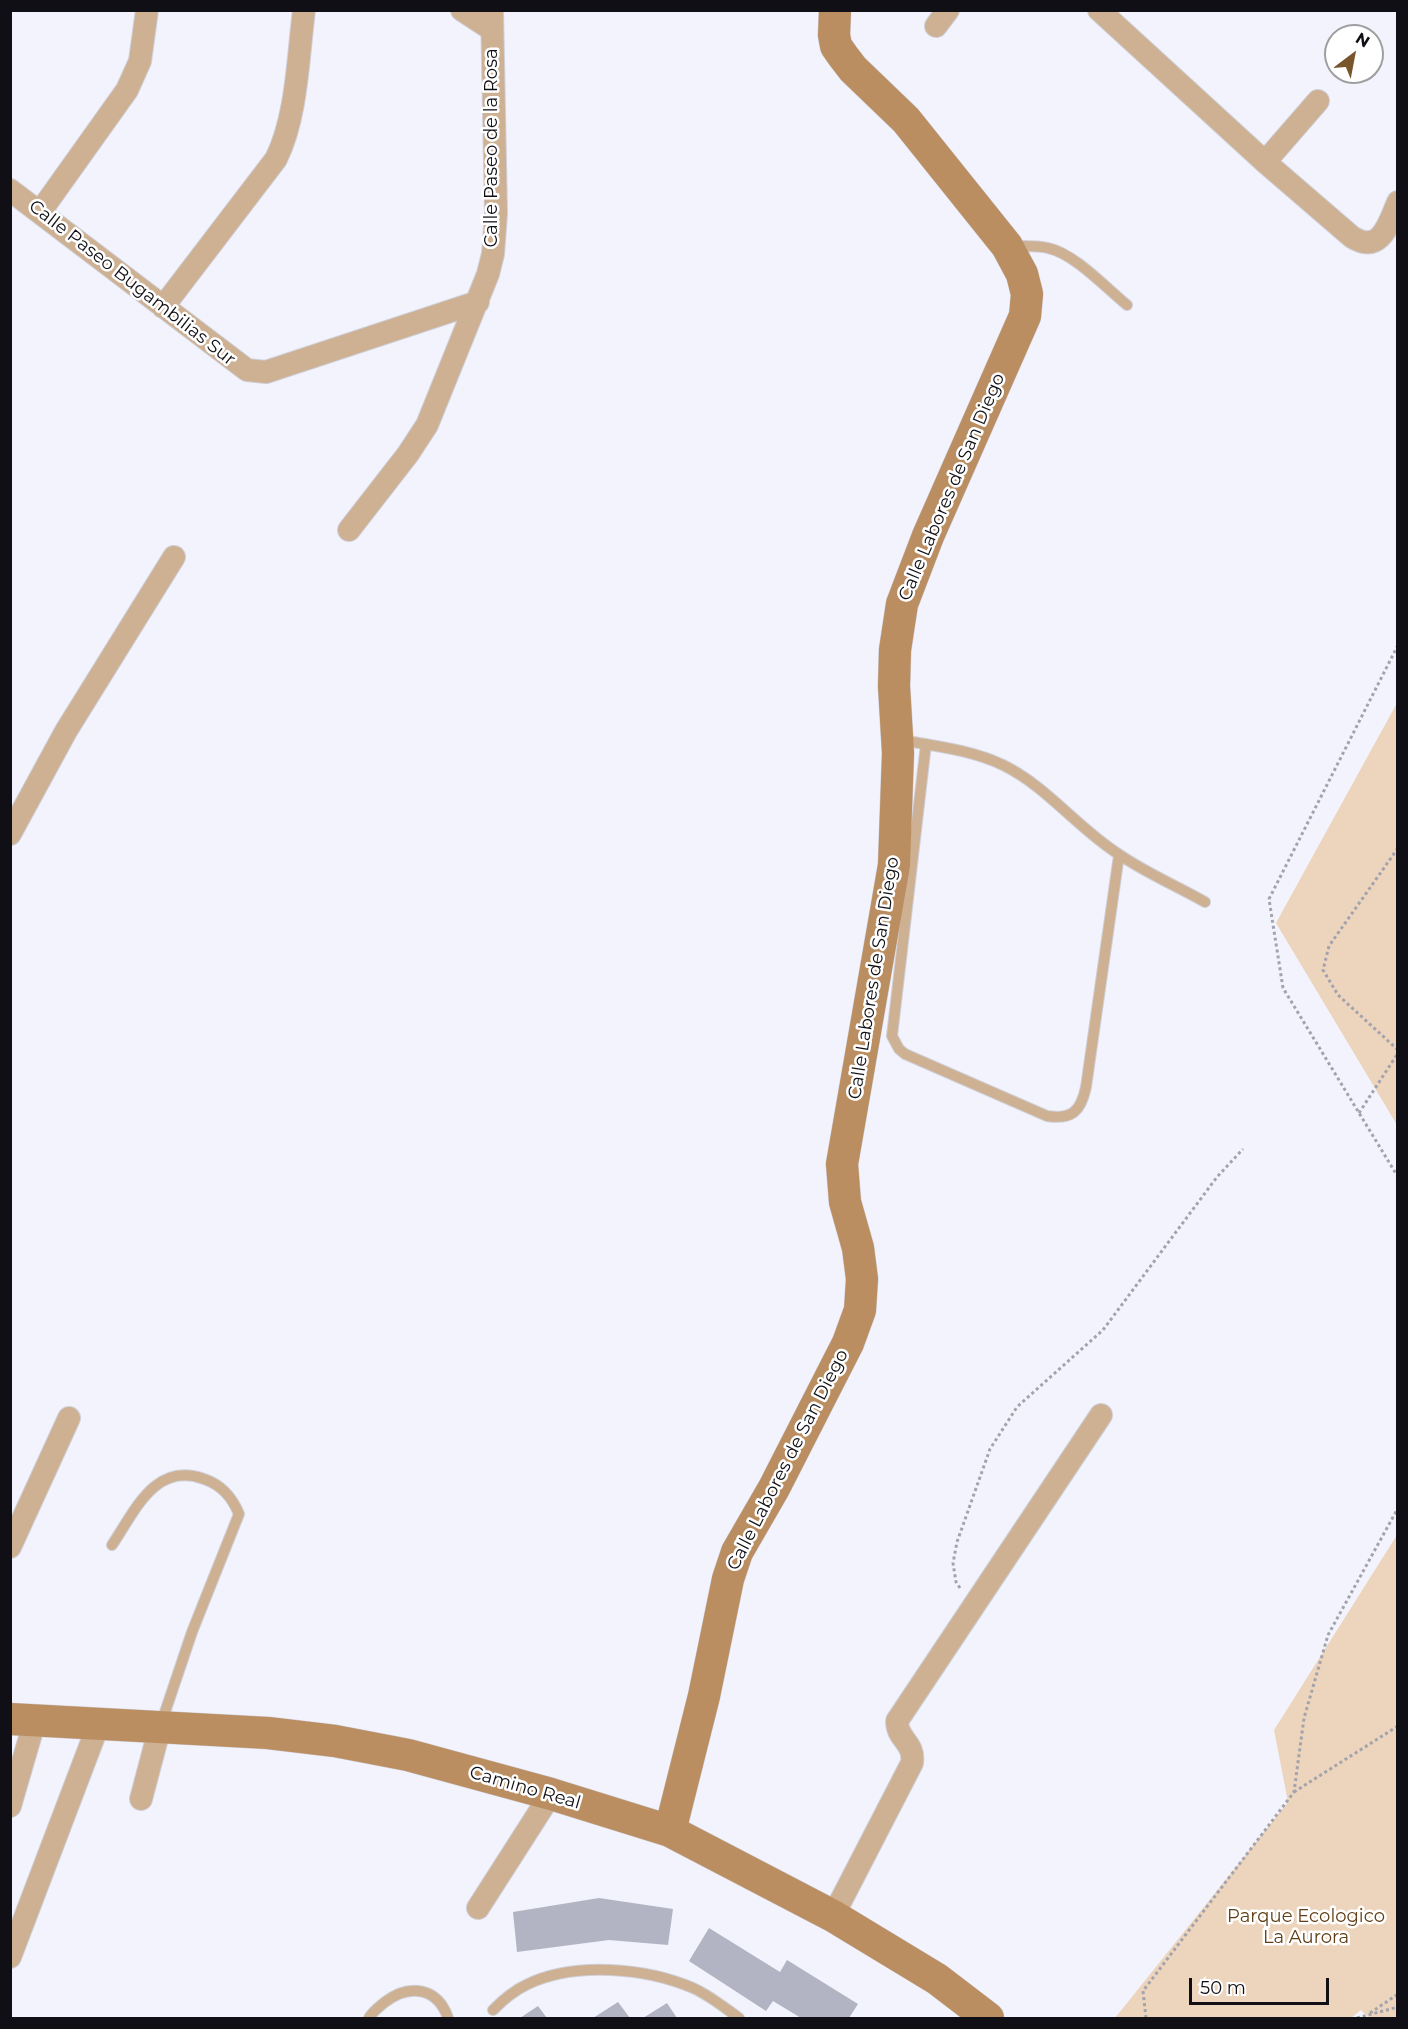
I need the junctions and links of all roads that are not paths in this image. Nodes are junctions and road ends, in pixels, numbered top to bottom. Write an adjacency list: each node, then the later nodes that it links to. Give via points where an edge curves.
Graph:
1 (147, 10): 11 (street, via 140,61 128,90)
2 (304, 10): 15 (street, via 290,119 282,147)
3 (462, 10): 5 (street)
4 (1099, 10): 8 (street)
5 (492, 20): 13 (street, Calle Paseo de la Rosa, via 495,235)
6 (834, 23): 12 (street, Calle Labores de San Diego, via 836,46 853,69 906,120)
7 (1318, 101): 8 (street)
8 (1265, 162): 10 (street, via 1360,242 1369,243 1384,234)
9 (10, 190): 11 (street, Calle Paseo Bugambilias Sur)
10 (1398, 202)
11 (40, 212): 15 (street, Calle Paseo Bugambilias Sur)
12 (1007, 246): 14 (lane, via 1058,251); 18 (street, Calle Labores de San Diego, via 1022,274 1027,294 1025,316 902,604 894,686)
13 (478, 302): 15 (street, Calle Paseo Bugambilias Sur, via 256,373 239,366); 16 (street, Calle Paseo de la Rosa, via 418,440)
14 (1127, 305)
15 (163, 307)
16 (349, 530)
17 (174, 557): 19 (street, via 66,731)
18 (912, 742): 20 (lane, via 984,757 1005,766 1026,778); 20 (lane, via 892,1036 905,1054 1047,1116 1070,1116 1079,1107 1086,1087); 32 (street, Calle Labores de San Diego, via 842,1164 845,1202 862,1279 860,1310 774,1488 737,1552)
19 (10, 834)
20 (1119, 855): 21 (lane)
21 (1205, 902)
22 (1101, 1415): 34 (street, via 897,1721 900,1735 911,1747 912,1763)
23 (69, 1418): 25 (street)
24 (112, 1545): 28 (lane, via 148,1492 176,1475 191,1474 210,1481 232,1499 238,1514)
25 (10, 1547)
26 (23, 1719): 27 (street, Camino Real); 31 (street)
27 (99, 1723): 28 (street, Camino Real); 35 (street)
28 (160, 1727): 29 (street, Camino Real, via 335,1741 408,1755); 30 (street)
29 (551, 1794): 32 (street, Camino Real); 33 (street)
30 (141, 1799)
31 (10, 1806)
32 (670, 1831): 34 (street, Camino Real)
33 (478, 1908)
34 (833, 1916): 40 (street, Camino Real, via 937,1979)
35 (10, 1957)
36 (493, 2010): 39 (lane, via 526,1984 547,1977 583,1971 627,1971 663,1977 696,1989)
37 (369, 2019): 38 (lane, via 389,1999 413,1991 436,1998)
38 (448, 2019)
39 (740, 2019)
40 (988, 2019)

